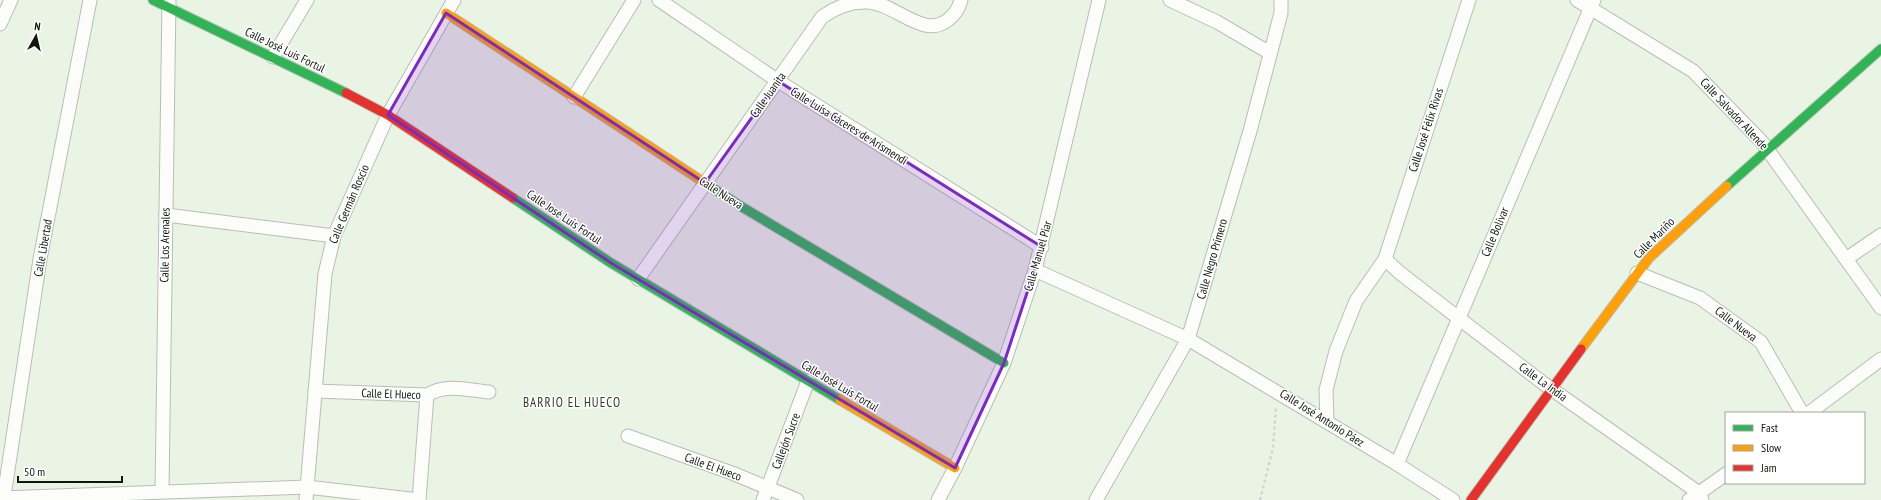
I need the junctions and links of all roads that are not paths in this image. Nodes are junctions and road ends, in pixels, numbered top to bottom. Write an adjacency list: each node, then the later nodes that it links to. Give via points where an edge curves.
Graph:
1 (11, 0): 17 (street)
2 (90, 0): 55 (street, Calle Libertad, via 40,259)
3 (153, 0): 14 (street, Calle José Luis Fortul)
4 (307, 0): 20 (street)
5 (454, 0): 16 (street, Calle Germán Roscio)
6 (634, 0): 22 (street)
7 (659, 0): 21 (street, Calle Luisa Cáceres de Arismendi)
8 (961, 0): 21 (street, Calle Juanita, via 956,14 944,23 931,26 886,6 868,2 839,7 822,17)
9 (1100, 0): 29 (street, Calle Manuel Piar)
10 (1170, 0): 19 (street, via 1217,22)
11 (1281, 0): 19 (street, Calle Negro Primero, via 1281,13)
12 (1469, 0): 30 (street, Calle José Félix Rivas)
13 (1577, 0): 15 (street, Calle Salvador Allende)
14 (169, 4): 20 (street, Calle José Luis Fortul); 26 (street, Calle Los Arenales)
15 (1592, 4): 24 (street, Calle Salvador Allende, via 1693,71); 36 (street, Calle Bolívar)
16 (446, 13): 22 (street, Calle Nueva); 23 (street, Calle Germán Roscio)
17 (0, 24)
18 (1881, 49): 24 (street, Calle Mariño)
19 (1270, 53): 37 (street, Calle Negro Primero, via 1250,131)
20 (273, 57): 23 (street, Calle José Luis Fortul)
21 (778, 82): 25 (street, Calle Juanita); 29 (street, Calle Luisa Cáceres de Arismendi)
22 (574, 97): 25 (street, Calle Nueva)
23 (388, 115): 28 (street, Calle Germán Roscio); 34 (street, Calle José Luis Fortul)
24 (1768, 149): 31 (street, Calle Salvador Allende); 33 (street, Calle Mariño, via 1648,258)
25 (705, 183): 34 (street, Calle Juanita); 39 (street, Calle Nueva)
26 (166, 215): 28 (street); 53 (street, Calle Los Arenales)
27 (1881, 235): 31 (street)
28 (334, 236): 42 (street, Calle Germán Roscio, via 325,274)
29 (1042, 247): 32 (street, Calle Manuel Piar)
30 (1385, 259): 36 (street, Calle La India); 47 (street, Calle José Félix Rivas, via 1356,301 1336,351 1326,390)
31 (1846, 259): 35 (street, Calle Salvador Allende)
32 (1035, 270): 37 (street); 39 (street, Calle Manuel Piar)
33 (1637, 273): 41 (street, Calle Mariño); 45 (street, Calle Nueva, via 1700,298 1761,342)
34 (638, 279): 40 (street, Calle José Luis Fortul)
35 (1881, 308)
36 (1459, 318): 41 (street, Calle La India); 49 (street, Calle Bolívar)
37 (1188, 339): 47 (street, Calle José Antonio Páez); 61 (street, Calle Negro Primero)
38 (1881, 359): 46 (street)
39 (1004, 363): 50 (street, Calle Manuel Piar)
40 (808, 381): 50 (street, Calle José Luis Fortul); 52 (street, Callejón Sucre)
41 (1551, 389): 56 (street, Calle La India); 63 (street, Calle Mariño)
42 (315, 391): 44 (street, Calle El Hueco); 54 (street, Calle Germán Roscio)
43 (489, 392): 44 (street, Calle El Hueco, via 447,387 436,389)
44 (427, 395): 57 (street)
45 (1801, 412)
46 (1810, 412)
47 (1327, 422): 49 (street, Calle José Antonio Páez)
48 (628, 436): 52 (street, Calle El Hueco)
49 (1398, 464): 62 (street, Calle José Antonio Páez)
50 (955, 468): 60 (street, Calle Manuel Piar)
51 (1725, 475): 56 (street)
52 (768, 487): 58 (street, Callejón Sucre); 59 (street, Calle El Hueco)
53 (162, 491): 54 (street); 55 (street)
54 (307, 494): 57 (street)
55 (2, 497)
56 (1697, 498)
57 (419, 500)
58 (763, 500)
59 (797, 500)
60 (938, 500)
61 (1096, 500)
62 (1453, 500)
63 (1471, 500)

